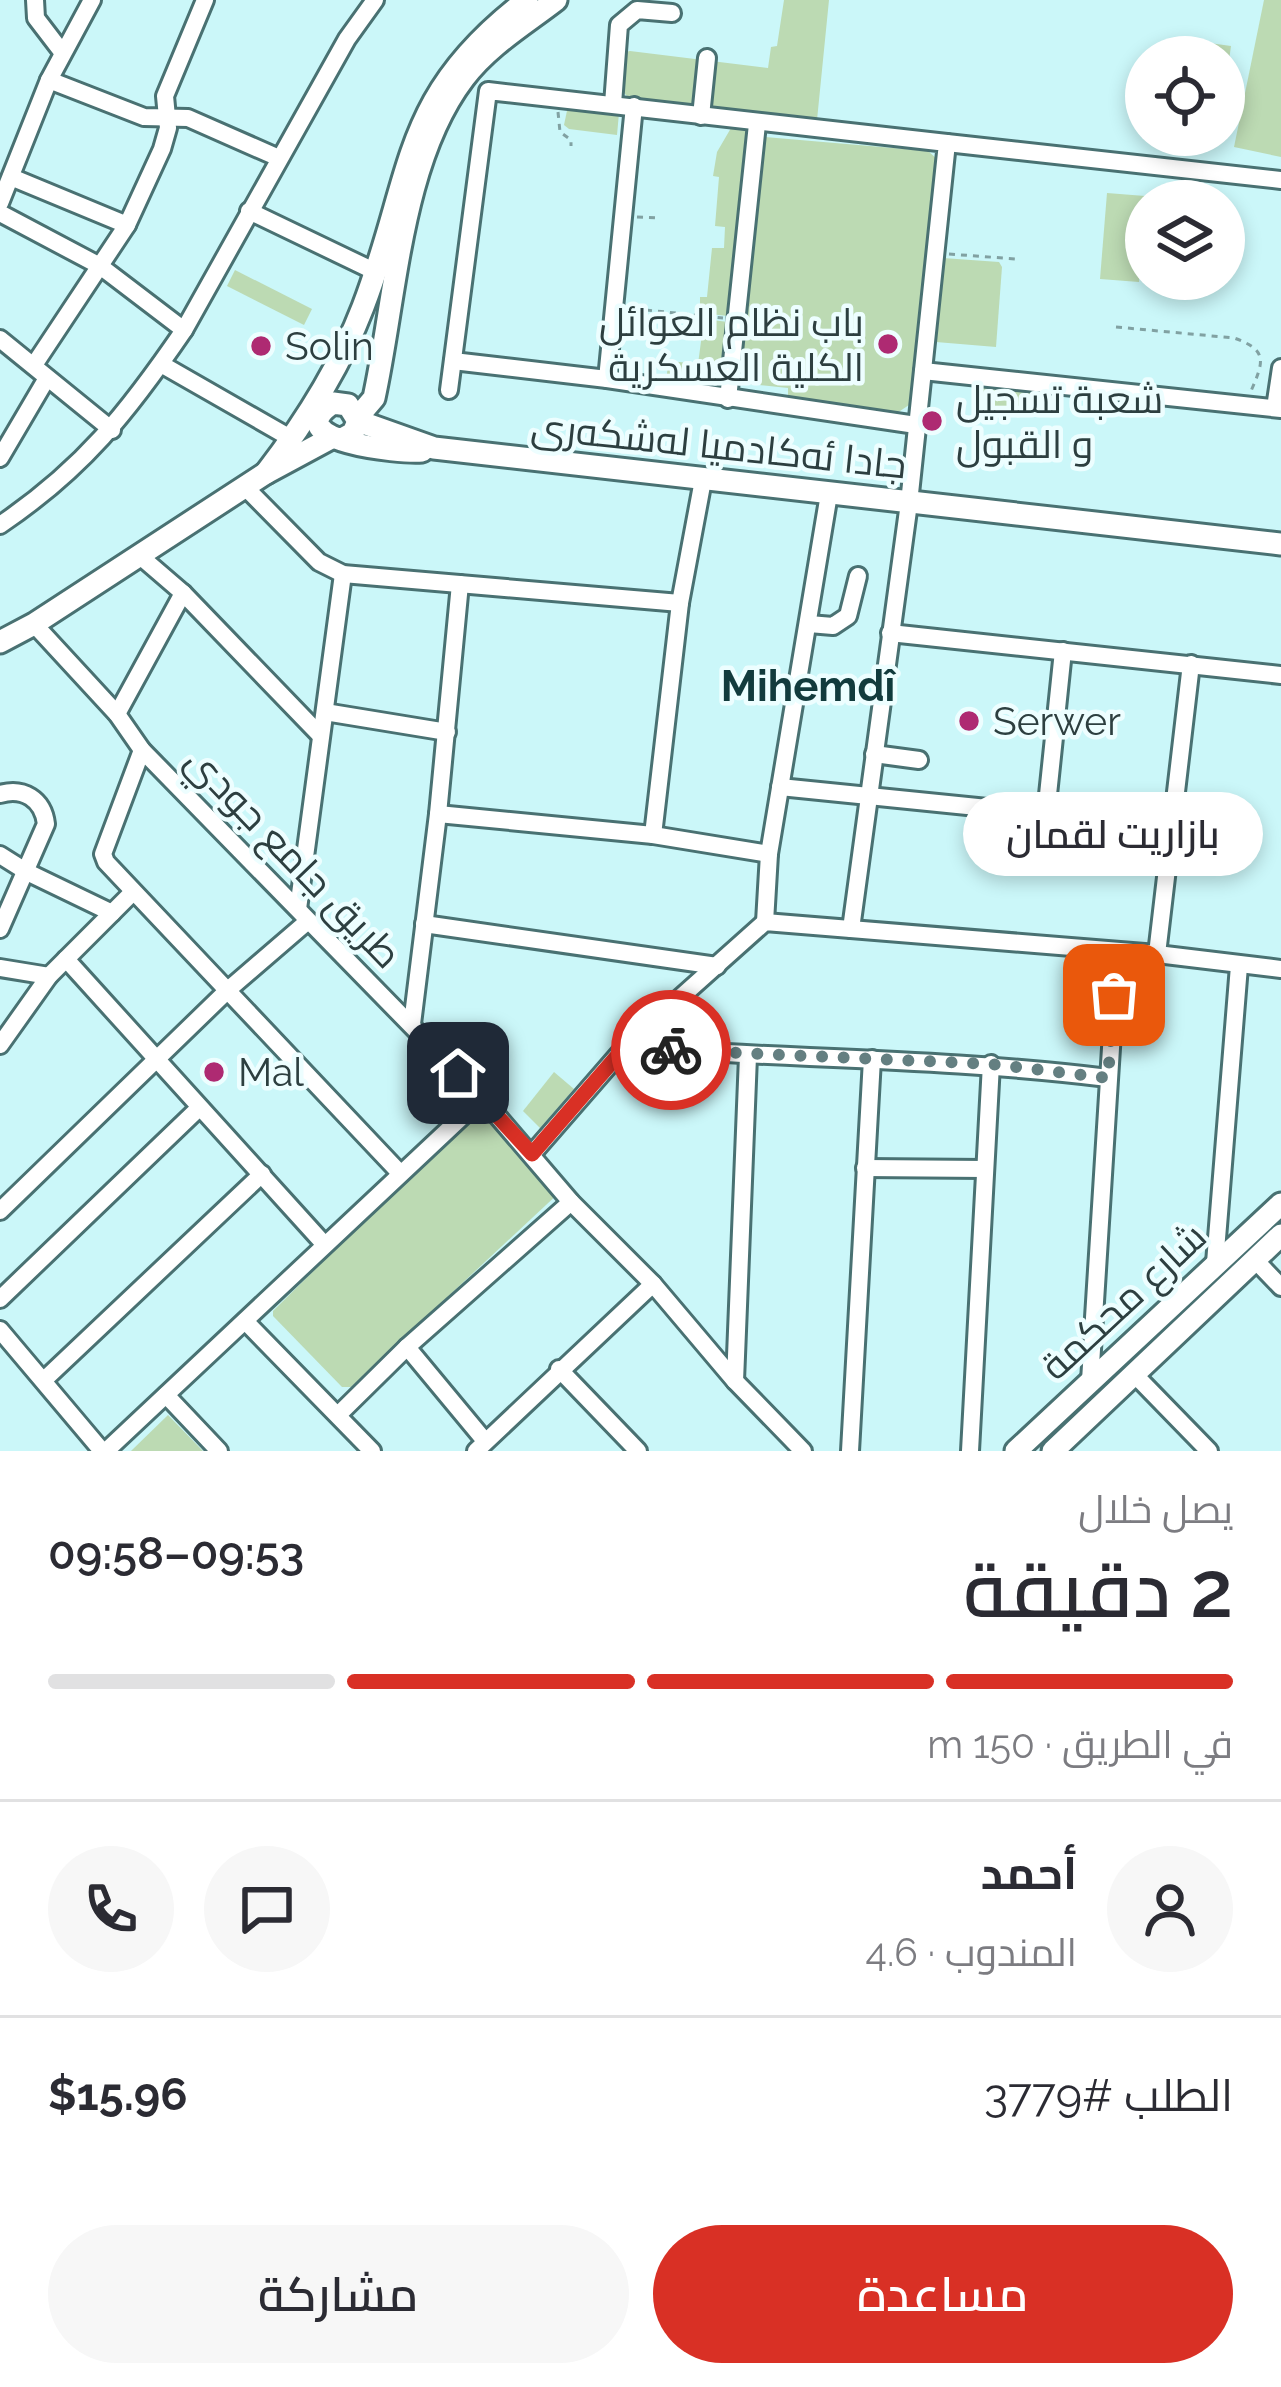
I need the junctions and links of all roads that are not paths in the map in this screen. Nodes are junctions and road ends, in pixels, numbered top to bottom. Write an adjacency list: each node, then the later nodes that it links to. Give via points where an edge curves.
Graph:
1 (35, 0): 8 (street, via 36,18)
2 (92, 0): 8 (street)
3 (205, 0): 13 (street, via 165,96)
4 (375, 0): 17 (street)
5 (527, 0): 25 (main road, via 486,31 437,92)
6 (556, 0): 38 (main road, via 466,74 437,124 411,206 374,398)
7 (672, 14): 11 (street, via 637,10 619,25)
8 (62, 52): 10 (street)
9 (706, 58): 14 (street)
10 (50, 80): 13 (street, via 143,117); 18 (street)
11 (613, 104): 12 (street); 28 (street, via 488,91)
12 (634, 106): 14 (street); 33 (street)
13 (168, 116): 17 (street); 23 (street)
14 (701, 116): 15 (street)
15 (757, 124): 16 (street); 36 (street)
16 (947, 143): 19 (street); 31 (street)
17 (279, 158): 21 (street)
18 (11, 177): 20 (street); 23 (street)
19 (1281, 180)
20 (0, 203)
21 (248, 211): 25 (street); 26 (street)
22 (0, 213): 24 (street)
23 (128, 225): 24 (street)
24 (100, 266): 26 (street); 32 (street)
25 (374, 271): 34 (main road)
26 (184, 330): 29 (street)
27 (0, 339): 32 (street)
28 (453, 361): 33 (street); 35 (street)
29 (161, 364): 41 (street); 42 (street)
30 (1281, 368): 37 (street)
31 (923, 371): 37 (street); 39 (street)
32 (40, 372): 41 (street); 44 (street)
33 (607, 379): 36 (street)
34 (327, 382): 40 (main road); 42 (main road)
35 (449, 390)
36 (728, 399): 39 (street)
37 (1278, 409)
38 (357, 419): 40 (main road, via 353,433); 40 (main road, via 344,403); 43 (main road)
39 (916, 425): 49 (street)
40 (329, 426): 42 (main road); 43 (main road, via 378,451); 45 (main road)
41 (112, 430): 50 (street)
42 (292, 439): 45 (main road)
43 (434, 448): 46 (main road, جادا ئه‌كادميا له‌شكه‌رى)
44 (0, 458)
45 (266, 473): 47 (main road)
46 (703, 480): 48 (main road, جادا ئه‌كادميا له‌شكه‌رى); 57 (street)
47 (246, 488): 52 (main road); 53 (street, via 319,562)
48 (829, 494): 49 (main road, جادا ئه‌كادميا له‌شكه‌رى); 59 (street)
49 (909, 503): 51 (main road, جادا ئه‌كادميا له‌شكه‌رى); 60 (street)
50 (0, 525)
51 (1281, 544)
52 (140, 556): 56 (street); 58 (main road)
53 (343, 574): 55 (street); 65 (street)
54 (858, 576): 59 (street, via 848,616 833,626)
55 (460, 584): 57 (street); 67 (street)
56 (183, 593): 66 (street); 68 (street)
57 (680, 603): 78 (street)
58 (34, 624): 61 (main road); 66 (street, طريق جامع جودي)
59 (809, 625): 72 (street)
60 (890, 633): 62 (street); 70 (street)
61 (1, 640)
62 (1063, 651): 63 (street); 76 (street)
63 (1191, 664): 64 (street); 77 (street)
64 (1281, 675)
65 (325, 712): 67 (street); 68 (street)
66 (117, 714): 69 (street, طريق جامع جودي)
67 (447, 732): 75 (street)
68 (319, 734): 84 (street)
69 (142, 750): 82 (street, via 103,854); 84 (street, طريق جامع جودي)
70 (874, 754): 71 (street); 74 (street)
71 (919, 760)
72 (780, 787): 74 (street); 79 (street)
73 (0, 794): 81 (street, via 27,795 45,814)
74 (868, 797): 76 (street); 88 (street)
75 (438, 814): 78 (street); 86 (street)
76 (1046, 814): 77 (street)
77 (1174, 822): 90 (street)
78 (653, 835): 79 (street)
79 (769, 854): 85 (street)
80 (0, 855): 81 (street)
81 (27, 872): 83 (street); 87 (street)
82 (133, 892): 83 (street); 97 (street)
83 (112, 913): 91 (street)
84 (303, 915): 97 (street); 98 (street, طريق جامع جودي)
85 (765, 922): 88 (street); 93 (street)
86 (424, 924): 93 (street); 98 (street)
87 (0, 928)
88 (851, 928): 89 (street)
89 (1117, 953): 90 (street); 105 (street)
90 (1156, 953): 94 (street)
91 (66, 959): 96 (street); 103 (street)
92 (1280, 962): 94 (street)
93 (717, 966): 100 (street)
94 (1239, 966): 119 (street)
95 (0, 968): 96 (street)
96 (49, 976): 99 (street)
97 (229, 989): 103 (street); 111 (street)
98 (412, 1024): 106 (street, طريق جامع جودي)
99 (0, 1045)
100 (625, 1047): 101 (street); 108 (street)
101 (748, 1056): 102 (street); 131 (street)
102 (872, 1059): 104 (street); 109 (street)
103 (156, 1060): 107 (street); 113 (street)
104 (991, 1064): 105 (street); 110 (street)
105 (1108, 1078): 132 (street)
106 (482, 1098): 108 (street, طريق جامع جودي); 111 (street)
107 (199, 1108): 112 (street); 123 (street)
108 (532, 1154): 114 (street, طريق جامع جودي)
109 (865, 1168): 110 (street); 141 (street)
110 (985, 1169): 142 (street)
111 (399, 1172): 117 (street)
112 (262, 1174): 117 (street); 130 (street)
113 (4, 1198)
114 (571, 1202): 120 (street, طريق جامع جودي); 127 (street)
115 (1281, 1204): 119 (main road, شارع محكمة)
116 (1281, 1235): 118 (main road, شارع محكمة)
117 (324, 1244): 125 (street)
118 (1255, 1259): 121 (street); 124 (main road, شارع محكمة)
119 (1215, 1263): 122 (main road, شارع محكمة)
120 (653, 1284): 128 (street); 131 (street, طريق جامع جودي)
121 (1281, 1287)
122 (1180, 1296): 124 (main road); 132 (main road, شارع محكمة)
123 (0, 1298)
124 (1197, 1314): 129 (main road, شارع محكمة)
125 (245, 1321): 133 (street); 134 (street)
126 (0, 1330): 130 (street)
127 (407, 1347): 134 (street); 135 (street)
128 (559, 1369): 135 (street); 139 (street)
129 (1135, 1375): 144 (main road, شارع محكمة); 145 (street)
130 (44, 1380): 136 (street)
131 (735, 1381): 140 (street, طريق جامع جودي)
132 (1090, 1381): 143 (main road, شارع محكمة)
133 (166, 1394): 136 (street); 137 (street)
134 (338, 1415): 138 (street)
135 (480, 1446)
136 (104, 1451)
137 (219, 1451)
138 (372, 1451)
139 (638, 1451)
140 (803, 1451)
141 (850, 1451)
142 (970, 1451)
143 (1016, 1451)
144 (1053, 1451)
145 (1209, 1451)

